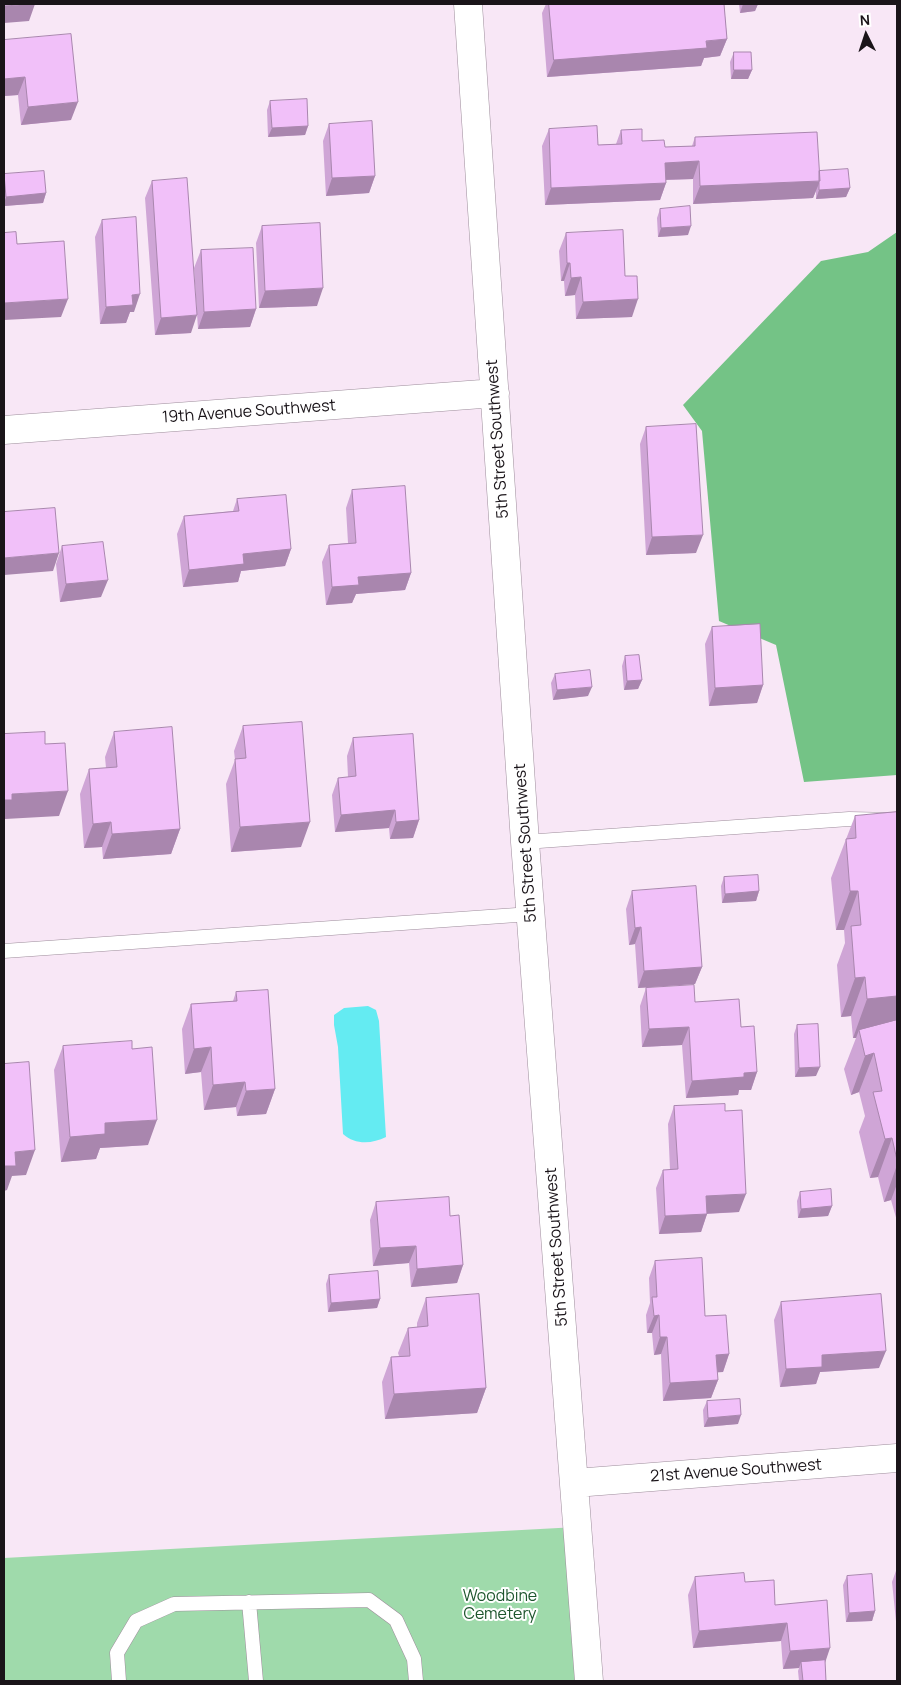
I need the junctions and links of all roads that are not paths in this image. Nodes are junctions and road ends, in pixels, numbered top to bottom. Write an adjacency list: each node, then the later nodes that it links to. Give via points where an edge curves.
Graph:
1 (468, 4): 2 (street, 5th Street Southwest)
2 (495, 393): 3 (street, 19th Avenue Southwest); 5 (street, 5th Street Southwest)
3 (4, 430)
4 (897, 820): 5 (lane, via 849,819)
5 (525, 842): 6 (street, 5th Street Southwest)
6 (531, 914): 7 (lane); 9 (street, 5th Street Southwest)
7 (4, 951)
8 (897, 1458): 9 (street, 21st Avenue Southwest)
9 (575, 1483): 14 (street, 5th Street Southwest)
10 (249, 1602): 11 (lane, via 174,1604 136,1621 117,1653); 12 (lane); 13 (lane, via 369,1600 396,1620 414,1659)
11 (119, 1681)
12 (256, 1681)
13 (416, 1681)
14 (589, 1681)

